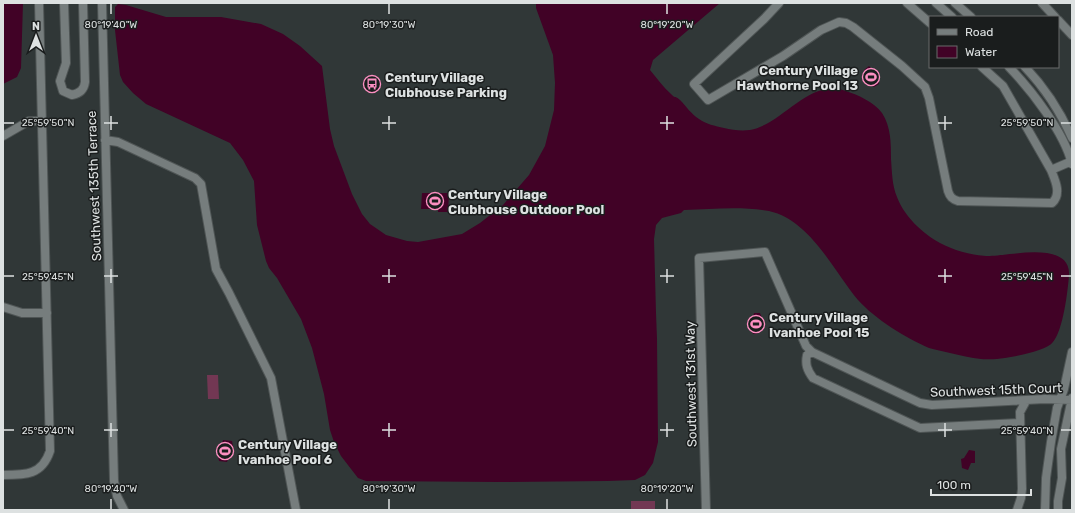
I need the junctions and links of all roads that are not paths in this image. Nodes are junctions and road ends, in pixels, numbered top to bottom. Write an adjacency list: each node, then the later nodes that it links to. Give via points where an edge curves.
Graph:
1 (39, 3): 19 (street)
2 (64, 3): 3 (street, via 66,63 60,82 63,91 72,95 81,91 85,82)
3 (83, 3)
4 (102, 3): 22 (street, Southwest 135th Terrace)
5 (779, 3): 24 (street, via 694,84 708,100 783,56 821,30 839,22 846,23 925,87 948,191 953,200 1052,203 1057,192)
6 (907, 3): 13 (street)
7 (936, 3): 10 (street)
8 (955, 3): 11 (street)
9 (1042, 3): 12 (street)
10 (951, 16)
11 (970, 16)
12 (1054, 16)
13 (929, 21)
14 (1059, 21): 15 (street)
15 (1072, 35)
16 (983, 68): 24 (street, via 1003,86)
17 (1010, 68): 23 (street, via 1052,121)
18 (1026, 68): 21 (street, via 1041,84 1064,120)
19 (42, 121): 20 (street, via 29,121); 26 (street)
20 (3, 136)
21 (1072, 138)
22 (105, 140): 39 (street, Southwest 135th Terrace, via 114,480 117,496); 40 (street, via 118,142 196,178 201,184 216,269 271,378)
23 (1072, 162): 24 (street)
24 (1051, 170)
25 (3, 306): 26 (street, via 17,312)
26 (47, 313): 36 (street, via 50,451 47,462 38,470)
27 (812, 352): 31 (street, Southwest 15th Court, via 924,405); 32 (street, via 807,355 805,362 813,378 920,428); 41 (street, Southwest 131st Way, via 806,346 765,252 699,258)
28 (1072, 352): 30 (street)
29 (1072, 399): 30 (street, Southwest 15th Court); 33 (street)
30 (1059, 400): 31 (street, Southwest 15th Court); 34 (street, via 1050,442)
31 (1026, 401): 32 (street, via 1020,412)
32 (1020, 423): 42 (street, via 1022,489)
33 (1061, 449): 35 (street); 38 (street, via 1062,478)
34 (1047, 473): 35 (street, via 1053,468); 37 (street)
35 (1058, 473): 38 (street)
36 (3, 476)
37 (1045, 501): 38 (street); 43 (street)
38 (1058, 501): 44 (street)
39 (124, 510)
40 (296, 510)
41 (706, 510)
42 (1017, 510)
43 (1045, 510)
44 (1058, 510)

